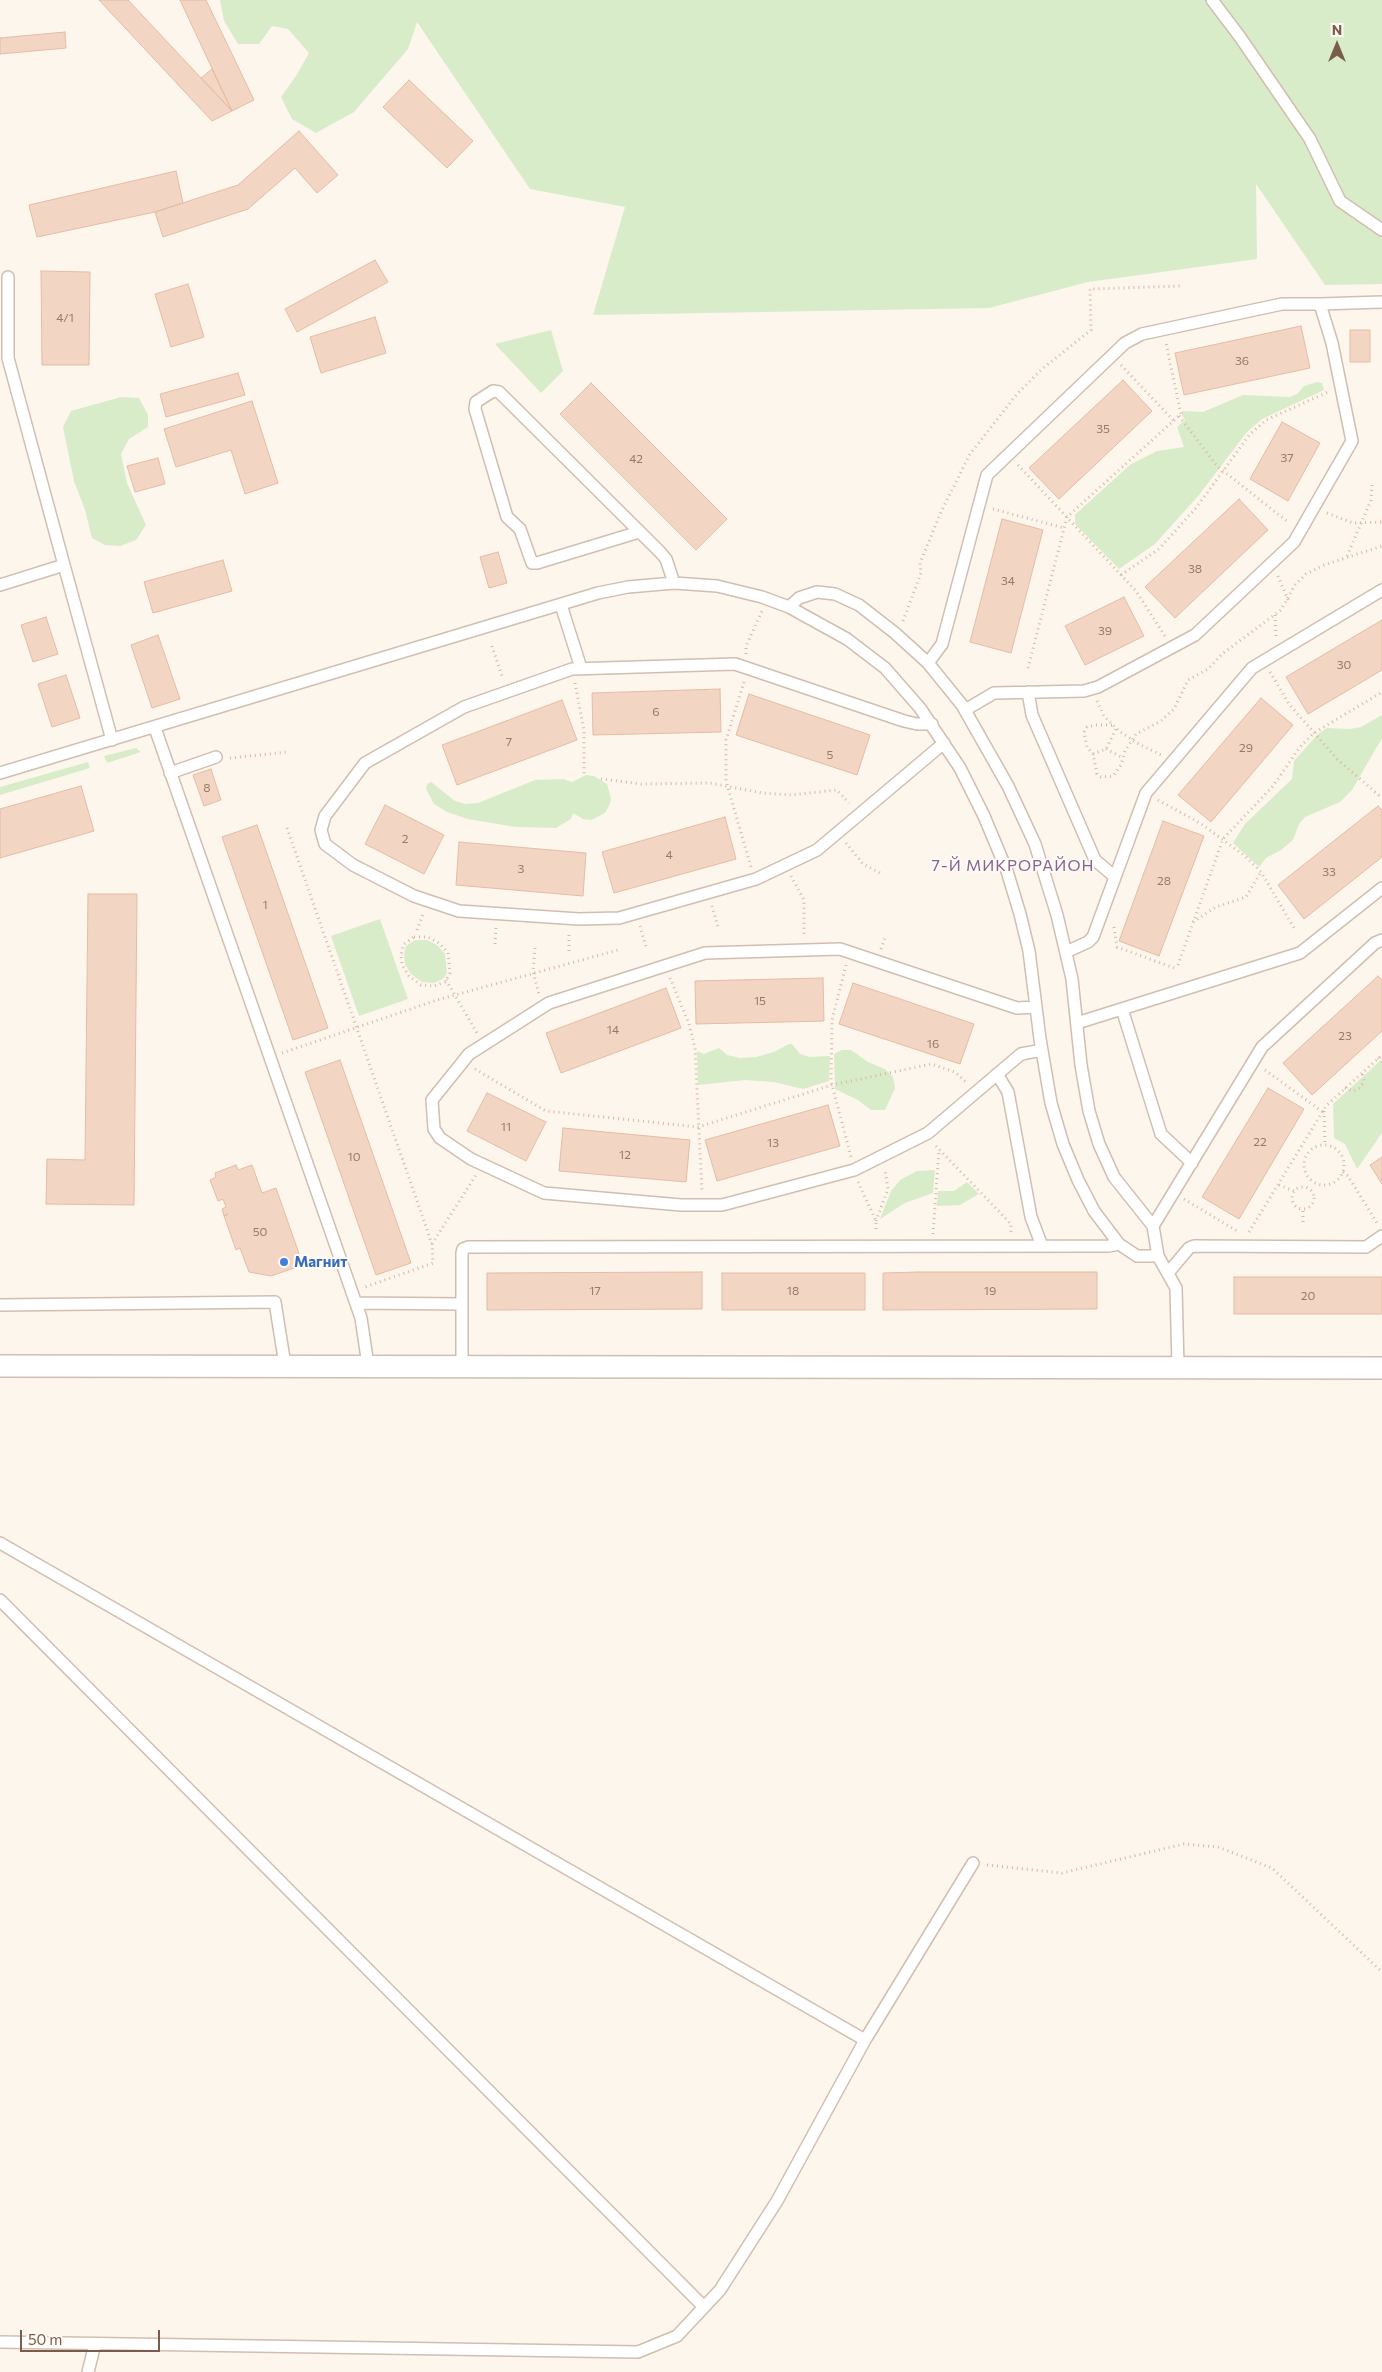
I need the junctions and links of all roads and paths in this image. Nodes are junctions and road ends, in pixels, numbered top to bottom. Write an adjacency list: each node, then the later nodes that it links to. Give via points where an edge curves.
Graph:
1 (1212, 0): 2 (lane, via 1310,139 1340,200)
2 (1382, 230)
3 (8, 277): 25 (lane, via 8,358)
4 (1182, 286): 33 (path, via 1090,289 1091,330 1042,369 1017,394 970,454 937,520)
5 (1382, 302): 6 (lane)
6 (1320, 304): 7 (lane, via 1282,304); 9 (lane)
7 (1163, 330): 8 (lane, via 1133,337); 10 (path)
8 (1112, 356): 11 (path); 15 (lane, via 992,468 984,482)
9 (1342, 386): 13 (path, via 1266,420 1250,434); 16 (lane, via 1352,441)
10 (1179, 416): 11 (path); 13 (path)
11 (1174, 421): 17 (path)
12 (1014, 460): 17 (path)
13 (1224, 471): 22 (path); 26 (path, via 1159,549)
14 (1372, 485): 19 (path)
15 (978, 506): 20 (path); 35 (lane, via 942,644)
16 (1315, 507): 19 (path, via 1343,520); 22 (lane)
17 (1067, 517): 20 (path); 26 (path)
18 (1382, 522): 19 (path)
19 (1363, 523): 24 (path)
20 (1064, 528): 38 (path)
21 (639, 532): 21 (lane, via 499,392 492,391 476,402 474,409 508,517 520,529 532,563); 27 (lane, via 668,561)
22 (1300, 532): 34 (lane, via 1294,542 1195,635)
23 (1382, 546): 24 (path)
24 (1347, 557): 50 (path, via 1306,574 1295,584 1281,610 1222,654 1208,669 1188,680 1174,709)
25 (64, 565): 28 (lane); 49 (lane)
26 (1121, 575): 34 (path, via 1136,591)
27 (674, 583): 30 (lane, via 628,587); 31 (lane, via 717,586)
28 (0, 585)
29 (1382, 590): 57 (lane, via 1252,668)
30 (561, 605): 37 (lane); 46 (lane)
31 (789, 607): 35 (lane, via 800,598 817,592 836,594 859,605); 44 (lane, via 847,639 885,668)
32 (757, 622): 36 (path, via 746,646)
33 (899, 628)
34 (1172, 647): 40 (lane)
35 (928, 662): 43 (lane)
36 (745, 667): 37 (lane, via 735,664); 44 (lane, via 904,721); 62 (path, via 745,679 726,740)
37 (577, 668): 60 (path, via 584,731); 69 (lane, via 464,707 365,763 321,822 326,844 353,865 414,896 459,911 579,919 619,918 756,879)
38 (1028, 668)
39 (1269, 670): 48 (path, via 1289,704)
40 (1091, 690): 41 (lane); 45 (path)
41 (1028, 692): 43 (lane, via 994,693); 73 (lane, via 1032,715 1095,860)
42 (1382, 692): 48 (path)
43 (966, 710): 83 (lane, via 1008,786 1035,844)
44 (932, 724): 51 (lane)
45 (1112, 725): 47 (path); 54 (path, via 1096,725 1084,732 1087,747)
46 (155, 728): 49 (lane); 59 (lane)
47 (1116, 729): 50 (path); 52 (path)
48 (1314, 733): 63 (path, via 1337,759); 68 (path, via 1300,747 1273,786)
49 (112, 740): 58 (lane)
50 (1132, 740): 56 (path); 57 (path)
51 (944, 743): 67 (lane); 89 (lane, via 984,816 1007,871 1029,951)
52 (1106, 749): 54 (path); 56 (path)
53 (288, 752): 55 (path)
54 (1093, 754): 56 (path, via 1097,774 1101,777 1113,776)
55 (216, 757): 59 (lane)
56 (1123, 758)
57 (1174, 761): 73 (lane, via 1146,793)
58 (0, 773)
59 (170, 773): 96 (lane)
60 (584, 776)
61 (601, 779): 62 (path, via 641,784 693,782)
62 (728, 786): 65 (path, via 791,795 837,790); 70 (path)
63 (1382, 798)
64 (1156, 799): 68 (path)
65 (851, 806)
66 (287, 828): 92 (path)
67 (838, 832): 69 (lane, via 817,850); 72 (path, via 863,864)
68 (1223, 839): 71 (path); 76 (path)
69 (785, 865): 81 (path, via 804,900)
70 (751, 868)
71 (1260, 872): 76 (path, via 1246,897 1216,907); 77 (path)
72 (880, 873)
73 (1115, 877): 83 (lane, via 1093,937)
74 (1382, 888): 90 (lane, via 1300,953)
75 (1113, 922): 76 (path, via 1117,947 1178,967)
76 (1193, 923)
77 (1294, 928)
78 (1382, 940): 114 (lane, via 1262,1047)
79 (535, 948): 85 (path)
80 (618, 950): 85 (path)
81 (804, 950): 82 (lane, via 840,949); 84 (lane, via 704,953)
82 (849, 952): 89 (lane, via 1017,1008); 104 (path, via 832,1020)
83 (1066, 952): 91 (lane)
84 (665, 966): 88 (lane); 107 (path, via 689,1024 695,1048)
85 (533, 972): 87 (path); 88 (path)
86 (446, 980): 86 (path, via 450,974 448,953 439,943 428,936 414,937 404,944 402,965 409,976 421,985 434,986); 87 (path)
87 (454, 995): 92 (path); 93 (path)
88 (543, 1007): 93 (lane)
89 (1036, 1007): 94 (lane)
90 (1122, 1009): 91 (lane); 114 (lane, via 1161,1134)
91 (1077, 1023): 127 (lane, via 1080,1065 1099,1144 1114,1177)
92 (357, 1028): 96 (path); 130 (path)
93 (483, 1045): 115 (lane, via 469,1054 435,1095 432,1105 436,1134)
94 (1042, 1050): 102 (lane, via 1021,1054); 131 (lane, via 1051,1103 1063,1144 1094,1211)
95 (1382, 1055): 97 (path)
96 (270, 1058): 140 (lane)
97 (1378, 1058): 98 (path); 101 (path)
98 (1382, 1062)
99 (472, 1067): 107 (path, via 546,1111)
100 (1263, 1068): 106 (path)
101 (1362, 1073): 105 (path); 105 (path, via 1364,1081 1360,1088 1353,1091)
102 (997, 1074): 108 (lane); 135 (lane, via 1008,1092 1031,1217)
103 (968, 1083): 104 (path, via 955,1072 931,1064)
104 (832, 1085): 107 (path); 116 (path)
105 (1345, 1088): 106 (path)
106 (1323, 1111): 109 (path); 110 (path)
107 (698, 1127): 123 (path)
108 (928, 1133): 111 (path); 113 (lane)
109 (1325, 1146): 112 (path, via 1314,1148); 117 (path, via 1339,1152)
110 (1300, 1150): 112 (path); 119 (path)
111 (939, 1151): 133 (path); 134 (path, via 1012,1224)
112 (1308, 1154): 118 (path, via 1305,1172)
113 (880, 1157): 116 (lane); 125 (path, via 888,1190)
114 (1192, 1163): 127 (lane)
115 (482, 1164): 123 (lane, via 544,1193); 130 (path)
116 (854, 1170): 123 (lane, via 722,1205); 125 (path)
117 (1343, 1172): 118 (path, via 1334,1183); 128 (path)
118 (1314, 1183): 120 (path)
119 (1279, 1186): 121 (path); 129 (path)
120 (1310, 1189): 121 (path, via 1300,1187); 124 (path, via 1313,1203)
121 (1294, 1191): 124 (path, via 1293,1203)
122 (1184, 1199): 129 (path)
123 (702, 1205)
124 (1303, 1209): 126 (path)
125 (876, 1221): 132 (path)
126 (1303, 1222)
127 (1153, 1226): 138 (lane)
128 (1380, 1231): 136 (lane)
129 (1246, 1242): 136 (lane); 139 (lane, via 1191,1247)
130 (432, 1244): 140 (path, via 433,1264)
131 (1119, 1244): 135 (lane); 138 (lane, via 1137,1256)
132 (876, 1246): 133 (lane); 142 (lane, via 468,1247 462,1253)
133 (933, 1246): 134 (lane)
134 (1012, 1246): 135 (lane)
135 (1042, 1246)
136 (1366, 1247): 137 (lane)
137 (1382, 1247)
138 (1158, 1256): 139 (lane)
139 (1168, 1273): 148 (lane, via 1178,1297)
140 (352, 1292): 141 (lane)
141 (356, 1304): 142 (lane); 145 (lane)
142 (462, 1304): 146 (lane)
143 (0, 1305): 144 (lane, via 275,1302)
144 (285, 1365): 145 (street); 147 (street)
145 (368, 1365): 146 (street)
146 (462, 1365): 148 (street)
147 (0, 1366)
148 (1178, 1368): 149 (street)
149 (1382, 1368)
150 (0, 1542): 154 (lane)
151 (0, 1600): 155 (lane)
152 (973, 1864): 153 (path, via 1062,1873 1184,1844 1218,1847 1272,1868); 154 (lane)
153 (1382, 1972)
154 (865, 2040): 155 (lane, via 777,2201 720,2290)
155 (704, 2307): 157 (lane, via 677,2336 638,2352)
156 (0, 2342): 157 (lane)
157 (95, 2344): 158 (lane)
158 (88, 2372)

